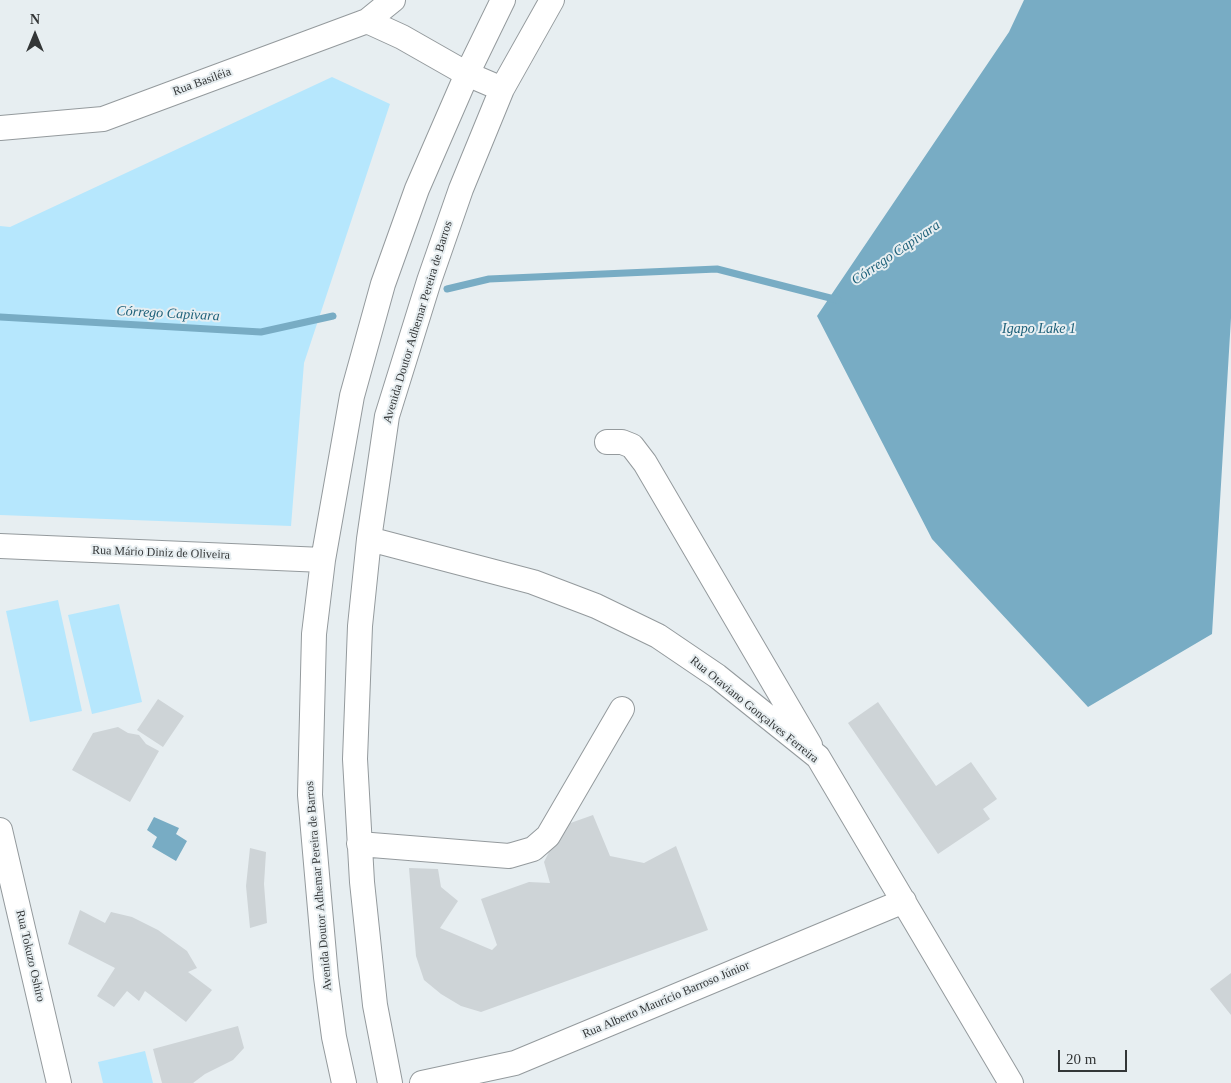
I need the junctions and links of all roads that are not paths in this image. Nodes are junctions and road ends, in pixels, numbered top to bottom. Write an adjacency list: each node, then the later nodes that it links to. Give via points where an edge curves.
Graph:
1 (393, 0): 4 (street, Rua Basiléia)
2 (503, 0): 5 (street, Avenida Doutor Adhemar Pereira de Barros)
3 (552, 0): 6 (street, Avenida Doutor Adhemar Pereira de Barros)
4 (366, 21): 5 (street); 7 (street, Rua Basiléia, via 102,119)
5 (467, 74): 6 (street); 11 (street, Avenida Doutor Adhemar Pereira de Barros, via 417,189 384,284 352,396)
6 (502, 89): 9 (street, Avenida Doutor Adhemar Pereira de Barros, via 428,281 387,416)
7 (0, 128)
8 (607, 442): 13 (street, via 632,446 645,463)
9 (369, 539): 13 (street, Rua Otaviano Gonçalves Ferreira, via 532,582 596,606 649,632 716,676); 15 (street, Avenida Doutor Adhemar Pereira de Barros, via 360,626 355,758)
10 (0, 546): 11 (street, Rua Mário Diniz de Oliveira)
11 (323, 560): 18 (street, Avenida Doutor Adhemar Pereira de Barros, via 314,634 310,795 326,977)
12 (622, 709): 15 (street, via 548,836 532,849 509,856)
13 (818, 757): 16 (street, Rua Otaviano Gonçalves Ferreira)
14 (0, 830): 17 (street, Rua Tokuzo Oshiro)
15 (360, 844): 19 (street, Avenida Doutor Adhemar Pereira de Barros, via 375,1006)
16 (904, 901): 20 (street, Rua Alberto Maurício Barroso Júnior, via 515,1063); 21 (street, Rua Otaviano Gonçalves Ferreira)
17 (59, 1083)
18 (344, 1083)
19 (390, 1083)
20 (422, 1083)
21 (1011, 1083)

